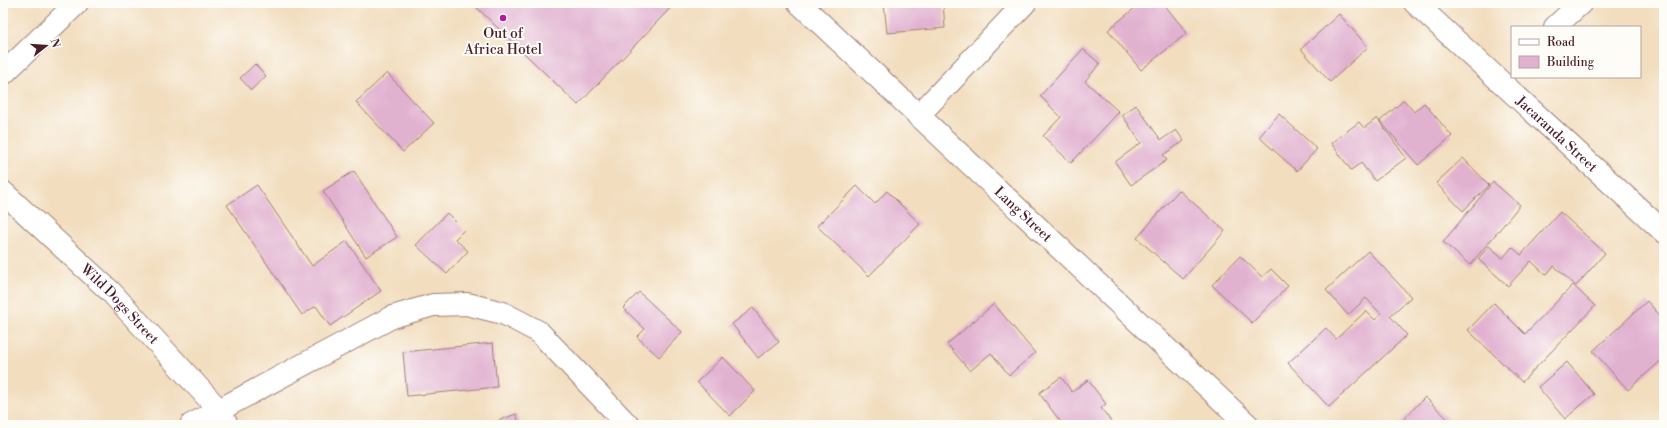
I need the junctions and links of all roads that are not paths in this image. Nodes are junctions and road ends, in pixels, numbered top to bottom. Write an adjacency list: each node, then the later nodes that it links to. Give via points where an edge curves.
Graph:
1 (77, 3): 7 (main road)
2 (799, 3): 9 (main road, Lang Street)
3 (1025, 3): 9 (main road)
4 (1415, 3): 8 (main road, Jacaranda Street)
5 (1581, 3): 6 (main road)
6 (1556, 26)
7 (3, 74)
8 (1506, 74): 11 (main road, Jacaranda Street)
9 (918, 116): 15 (main road, Lang Street)
10 (3, 192): 12 (main road, Wild Dogs Street, via 111,292)
11 (1664, 232)
12 (223, 417): 13 (main road); 14 (main road, via 392,317 433,305 467,304 503,313 539,332)
13 (191, 425)
14 (628, 425)
15 (1248, 425)

